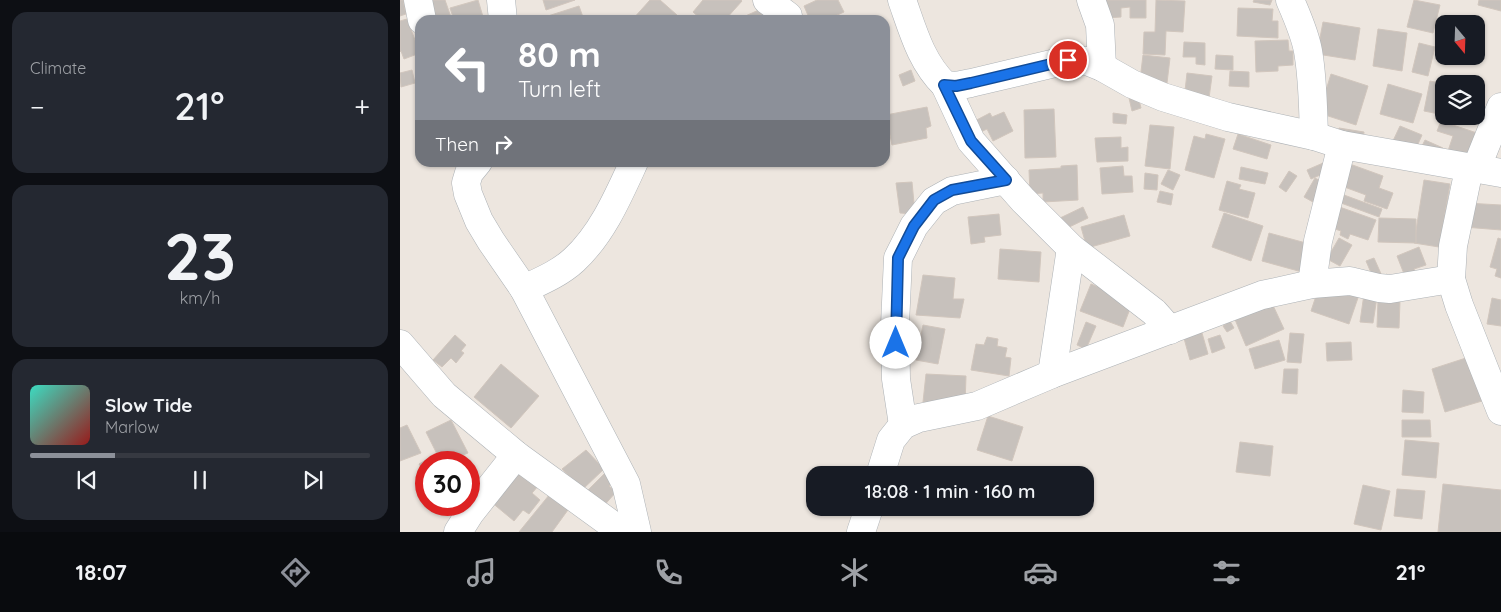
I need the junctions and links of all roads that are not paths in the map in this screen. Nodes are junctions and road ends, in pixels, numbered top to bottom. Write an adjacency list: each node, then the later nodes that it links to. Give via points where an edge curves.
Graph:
1 (418, 0): 6 (street)
2 (502, 0): 7 (street)
3 (902, 0): 9 (street, via 915,39 932,73)
4 (1091, 0): 8 (street, via 1100,25)
5 (1290, 0): 11 (street, via 1308,50)
6 (421, 15)
7 (503, 15)
8 (1102, 67): 9 (street, via 1068,60 971,83); 11 (street, via 1163,97)
9 (944, 85): 16 (street, via 971,141)
10 (1501, 107): 15 (street)
11 (1314, 136): 12 (street)
12 (1342, 145): 15 (street); 19 (street, via 1318,241)
13 (631, 167): 20 (street, via 595,238 573,262)
14 (467, 169): 20 (street, via 468,194 479,220)
15 (1482, 170): 18 (street, via 1453,246)
16 (1006, 180): 17 (street); 25 (street, via 952,190 934,200 914,226 898,258 896,379)
17 (1071, 248): 21 (street, via 1154,312); 23 (street)
18 (1451, 278): 19 (street, via 1385,289 1350,281); 24 (street)
19 (1312, 284): 21 (street, via 1262,295)
20 (524, 289): 31 (street, via 626,484)
21 (1170, 330): 23 (street)
22 (400, 344): 26 (street, via 444,394)
23 (1052, 374): 25 (street, via 977,406 919,418)
24 (1501, 411)
25 (903, 425): 27 (street, via 891,440)
26 (516, 455): 29 (street); 30 (street)
27 (883, 466)
28 (866, 516): 32 (street)
29 (458, 532)
30 (622, 532)
31 (638, 532)
32 (861, 532)

